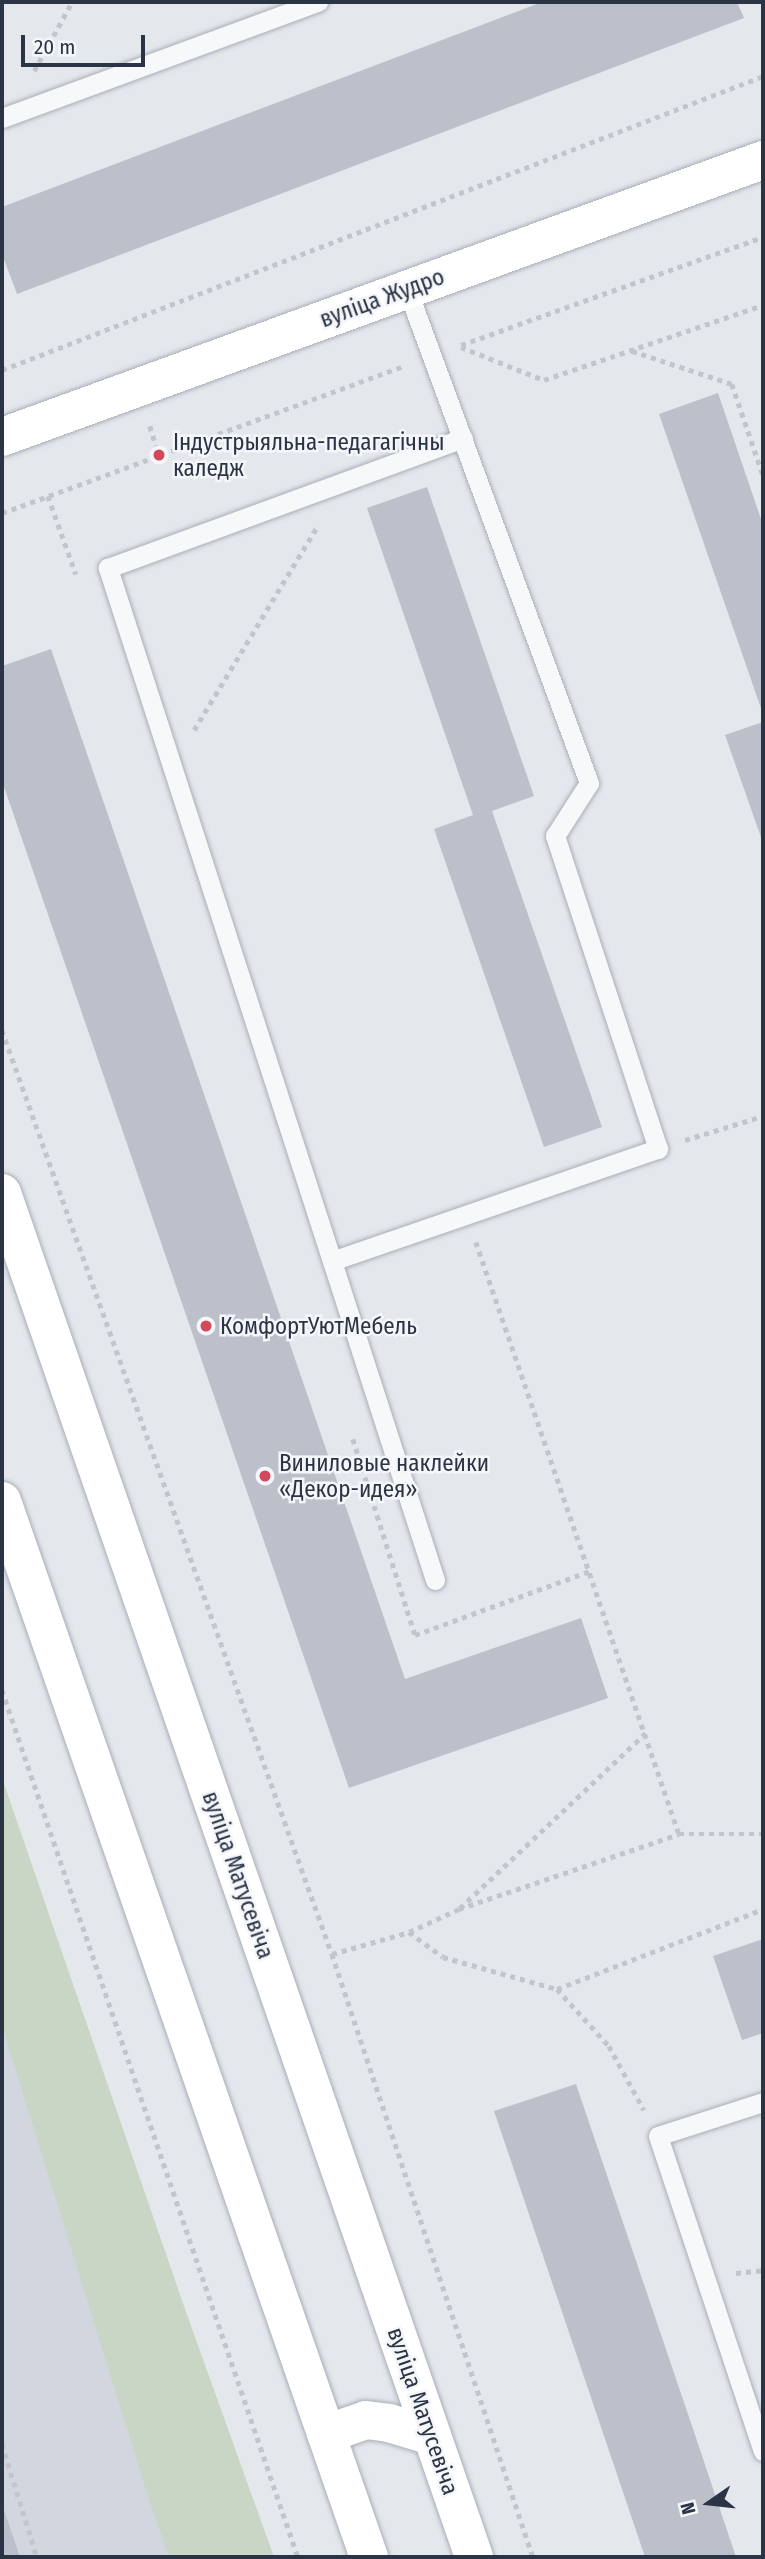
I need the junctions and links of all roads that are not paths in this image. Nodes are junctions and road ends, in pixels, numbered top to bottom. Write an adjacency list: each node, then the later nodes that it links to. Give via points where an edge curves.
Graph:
1 (318, 2): 2 (lane)
2 (6, 117)
3 (763, 160): 4 (main road, вуліца Жудро)
4 (407, 289): 5 (main road, вуліца Жудро); 6 (lane)
5 (2, 437)
6 (463, 438): 8 (lane, via 589,783 555,836 658,1149); 8 (lane, via 108,568)
7 (2, 1193): 13 (main road, вуліца Матусевіча)
8 (332, 1261): 10 (lane)
9 (2, 1501): 12 (main road)
10 (435, 1580)
11 (763, 2102): 14 (lane, via 658,2136)
12 (326, 2434): 13 (main road, via 366,2420); 15 (main road)
13 (432, 2436): 16 (main road, вуліца Матусевіча)
14 (763, 2451)
15 (369, 2557)
16 (474, 2557)

